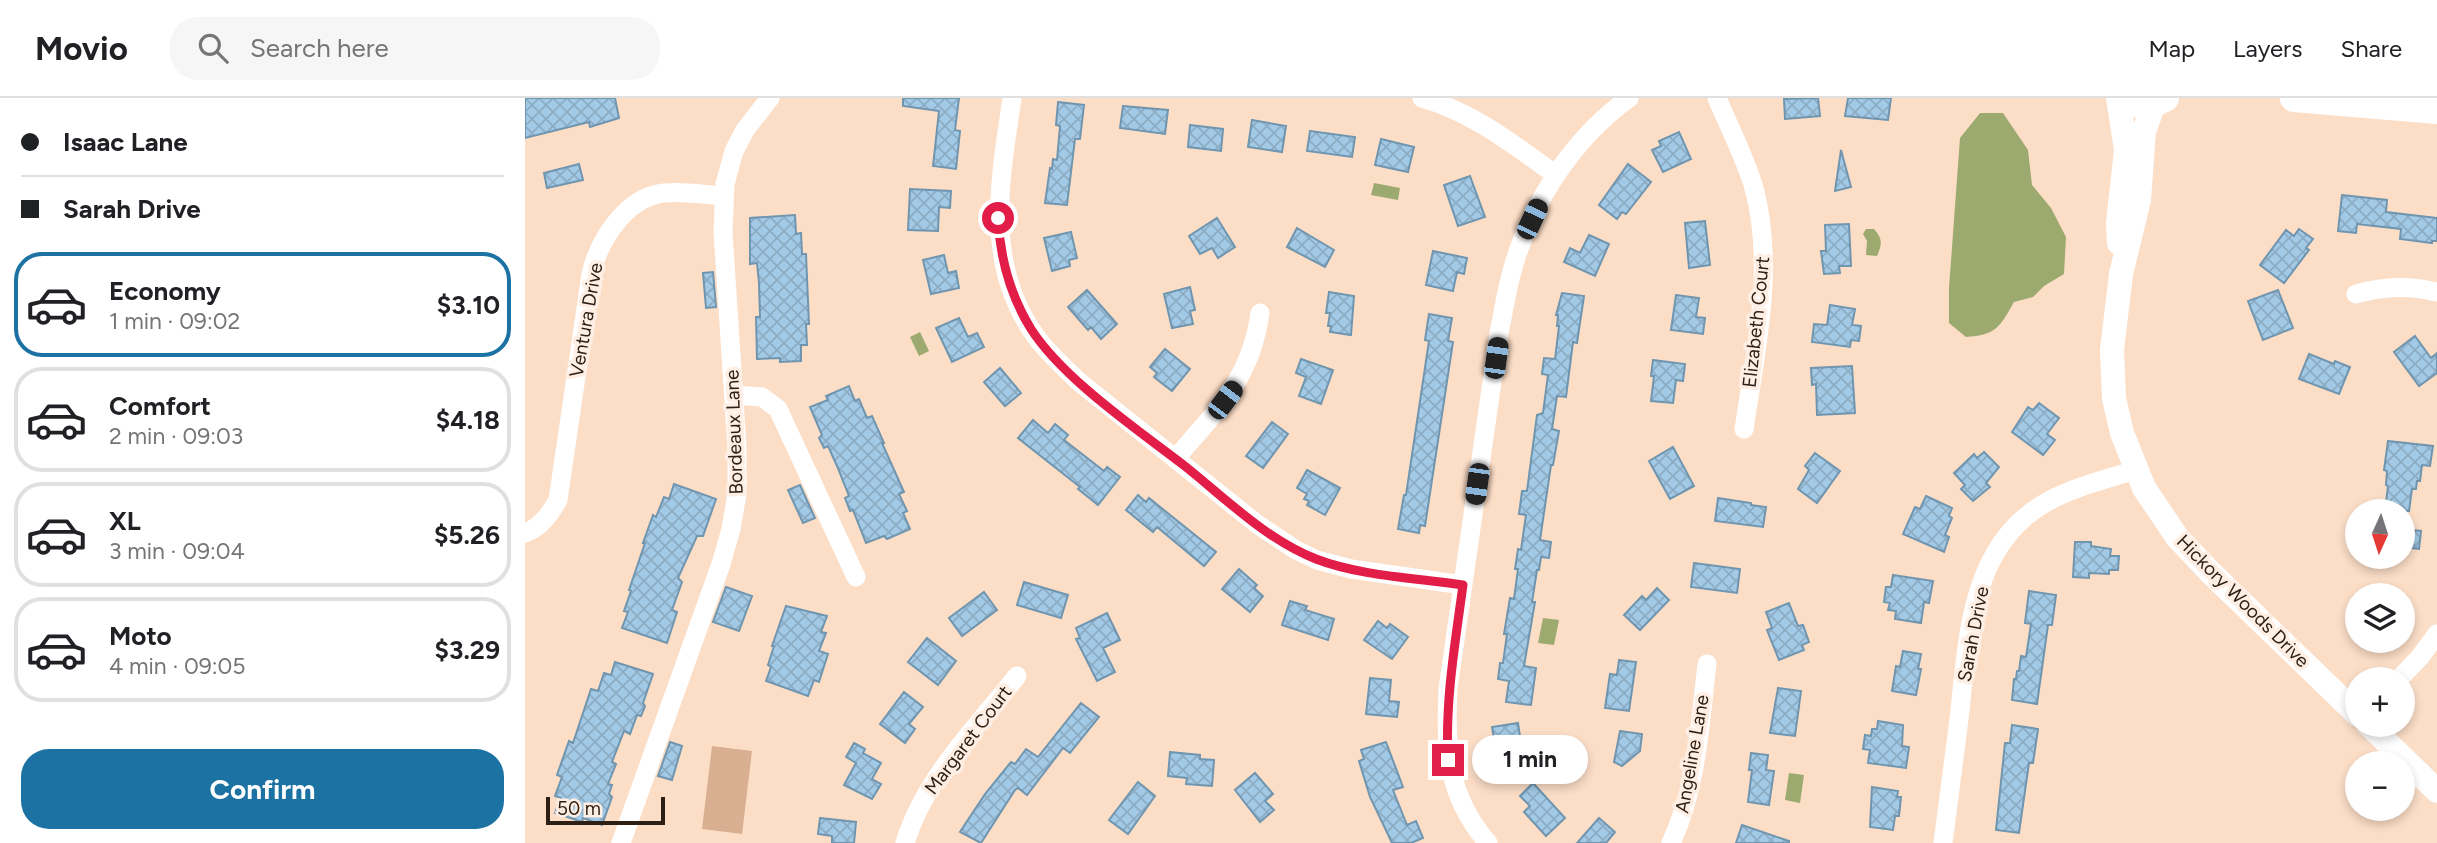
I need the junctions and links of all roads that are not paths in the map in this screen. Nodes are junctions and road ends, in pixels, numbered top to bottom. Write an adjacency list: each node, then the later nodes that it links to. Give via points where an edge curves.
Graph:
1 (770, 98): 12 (street, Bordeaux Lane, via 734,151)
2 (1012, 98): 19 (street, via 998,218 1006,276 1019,309 1038,338 1078,381)
3 (1422, 98): 11 (street, via 1488,126)
4 (1629, 98): 11 (street, via 1592,130)
5 (1717, 98): 18 (street, Elizabeth Court, via 1753,187 1764,247)
6 (2120, 98): 8 (main road, via 2136,104); 13 (street, Hickory Woods Drive, via 2126,150 2118,223)
7 (2294, 98): 9 (main road, via 2350,104)
8 (2159, 101): 13 (street, Hickory Woods Drive, via 2144,131 2139,200)
9 (2392, 102): 10 (main road)
10 (2437, 110)
11 (1556, 175): 23 (street, via 1542,197 1511,275)
12 (724, 196): 17 (street, Bordeaux Lane); 21 (street, Ventura Drive, via 662,193 633,204 607,234 591,274 558,500 551,514)
13 (2121, 274): 20 (street, Hickory Woods Drive, via 2112,375 2122,433)
14 (2437, 292): 15 (street, via 2392,287)
15 (2355, 294)
16 (1260, 313): 19 (street, via 1249,362)
17 (734, 395): 22 (street, via 762,397 778,409); 31 (street, Bordeaux Lane, via 737,494 731,529)
18 (1744, 429)
19 (1175, 459): 23 (street, via 1257,524 1317,560)
20 (2136, 470): 28 (street, Hickory Woods Drive, via 2177,537); 35 (street, Sarah Drive, via 2043,504 2007,535 1990,566 1976,600 1968,647)
21 (529, 531)
22 (856, 578)
23 (1463, 585): 33 (street, via 1448,689 1448,760 1457,794)
24 (2437, 634): 26 (street)
25 (1707, 664): 34 (street, Angeline Lane, via 1689,793)
26 (2410, 667)
27 (1017, 677): 32 (street, Margaret Court, via 932,785)
28 (2345, 702)
29 (2381, 737): 30 (street)
30 (2437, 792)
31 (621, 843)
32 (905, 843)
33 (1487, 843)
34 (1671, 843)
35 (1943, 843)

